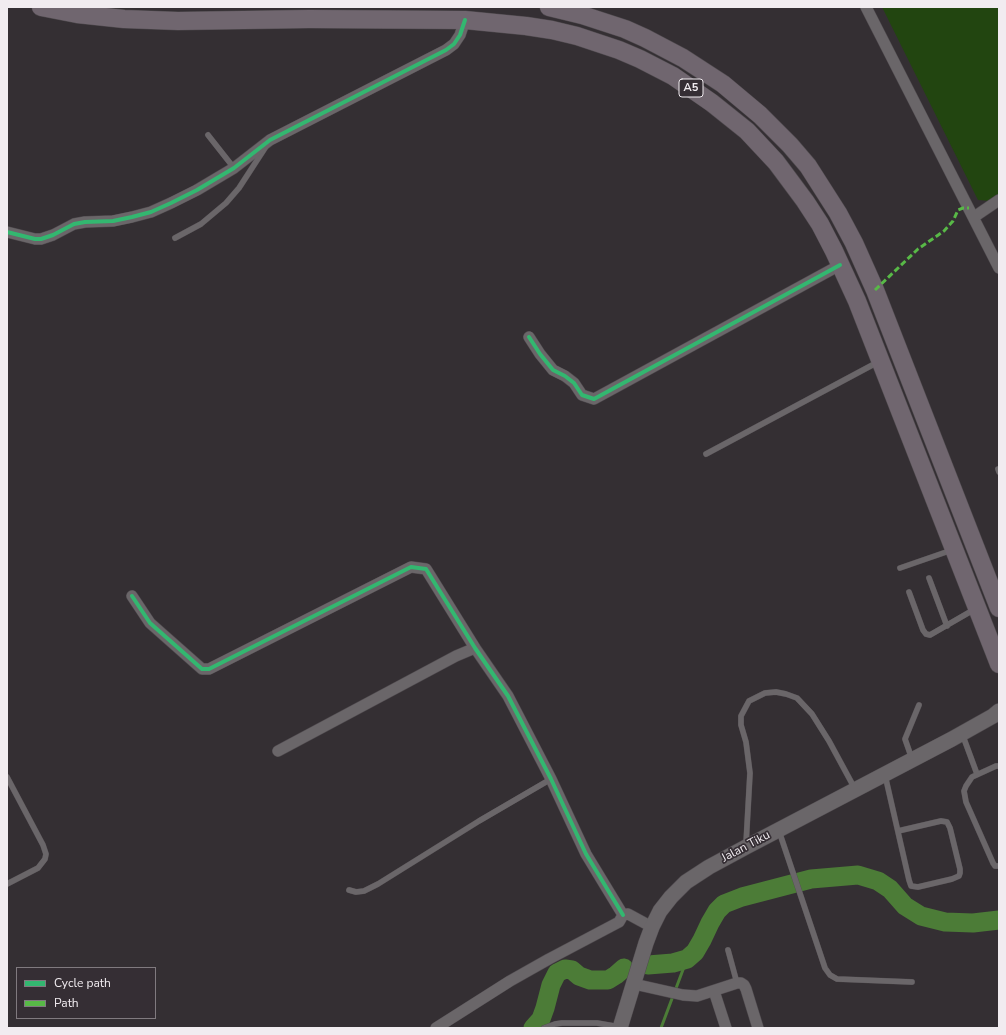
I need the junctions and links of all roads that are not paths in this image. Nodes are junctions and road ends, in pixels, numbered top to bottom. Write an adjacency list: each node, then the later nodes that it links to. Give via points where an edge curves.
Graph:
1 (42, 7): 4 (highway, A5, via 77,14 140,20)
2 (549, 7): 23 (highway, A5, via 625,29 683,58 723,84 760,115 808,166 854,243 872,283)
3 (866, 7): 9 (street)
4 (466, 20): 6 (street, via 454,44 446,50); 12 (highway, A5, via 526,26 577,36 619,50 673,76 712,102 747,131 776,162 820,224)
5 (208, 135): 7 (lane)
6 (270, 140): 7 (street); 11 (lane, via 226,203 201,224)
7 (234, 168): 10 (street, via 152,212 113,221 74,224 41,239)
8 (999, 200): 9 (street)
9 (974, 217): 13 (street)
10 (7, 232)
11 (175, 238)
12 (840, 265): 14 (street, via 594,399 582,395 574,383 553,370); 15 (highway, A5)
13 (999, 268)
14 (529, 337)
15 (880, 361): 16 (lane); 17 (highway, A5)
16 (706, 454)
17 (954, 549): 18 (lane); 22 (highway, A5)
18 (900, 568)
19 (929, 578): 24 (lane)
20 (909, 592): 24 (lane, via 926,634 930,635)
21 (132, 596): 25 (street, via 150,623 202,669 209,669 411,567 426,569)
22 (977, 608): 24 (lane); 26 (highway, A5)
23 (999, 608)
24 (947, 626)
25 (475, 648): 31 (street); 37 (street, via 508,696)
26 (999, 664)
27 (919, 705): 32 (lane, via 905,739)
28 (999, 711): 30 (main road, Jalan Tiku)
29 (999, 725): 30 (main road, Jalan Tiku)
30 (958, 738): 32 (main road, Jalan Tiku); 35 (lane)
31 (278, 750)
32 (912, 760): 34 (main road, Jalan Tiku)
33 (999, 766): 35 (lane)
34 (885, 773): 38 (main road, Jalan Tiku); 40 (lane)
35 (977, 774): 42 (lane, via 966,786 965,796 992,863)
36 (7, 777): 43 (lane, via 46,854 38,868)
37 (551, 779): 44 (lane, via 378,884 364,891); 45 (street, via 586,854)
38 (855, 789): 39 (main road, Jalan Tiku); 41 (lane, via 812,714 797,698 776,692 764,693 750,701 741,716 750,773)
39 (778, 830): 41 (main road, Jalan Tiku); 48 (lane, via 825,968 830,975 837,978)
40 (898, 831): 40 (lane, via 911,886 918,887 959,876 960,869 950,828 946,822)
41 (746, 847): 46 (main road, Jalan Tiku, via 686,882 671,897)
42 (999, 866)
43 (7, 884)
44 (349, 890)
45 (623, 915): 46 (street, via 628,914); 54 (street, via 619,922 549,958)
46 (652, 927): 50 (main road, Jalan Tiku)
47 (728, 950): 49 (lane)
48 (912, 982)
49 (738, 983): 51 (street); 57 (street, via 746,989)
50 (634, 984): 51 (street, via 683,996); 53 (main road, Jalan Tiku)
51 (714, 992): 56 (street)
52 (596, 1026): 53 (lane); 55 (lane, via 554,1024)
53 (620, 1027)
54 (436, 1028)
55 (544, 1028)
56 (726, 1028)
57 (758, 1028)

